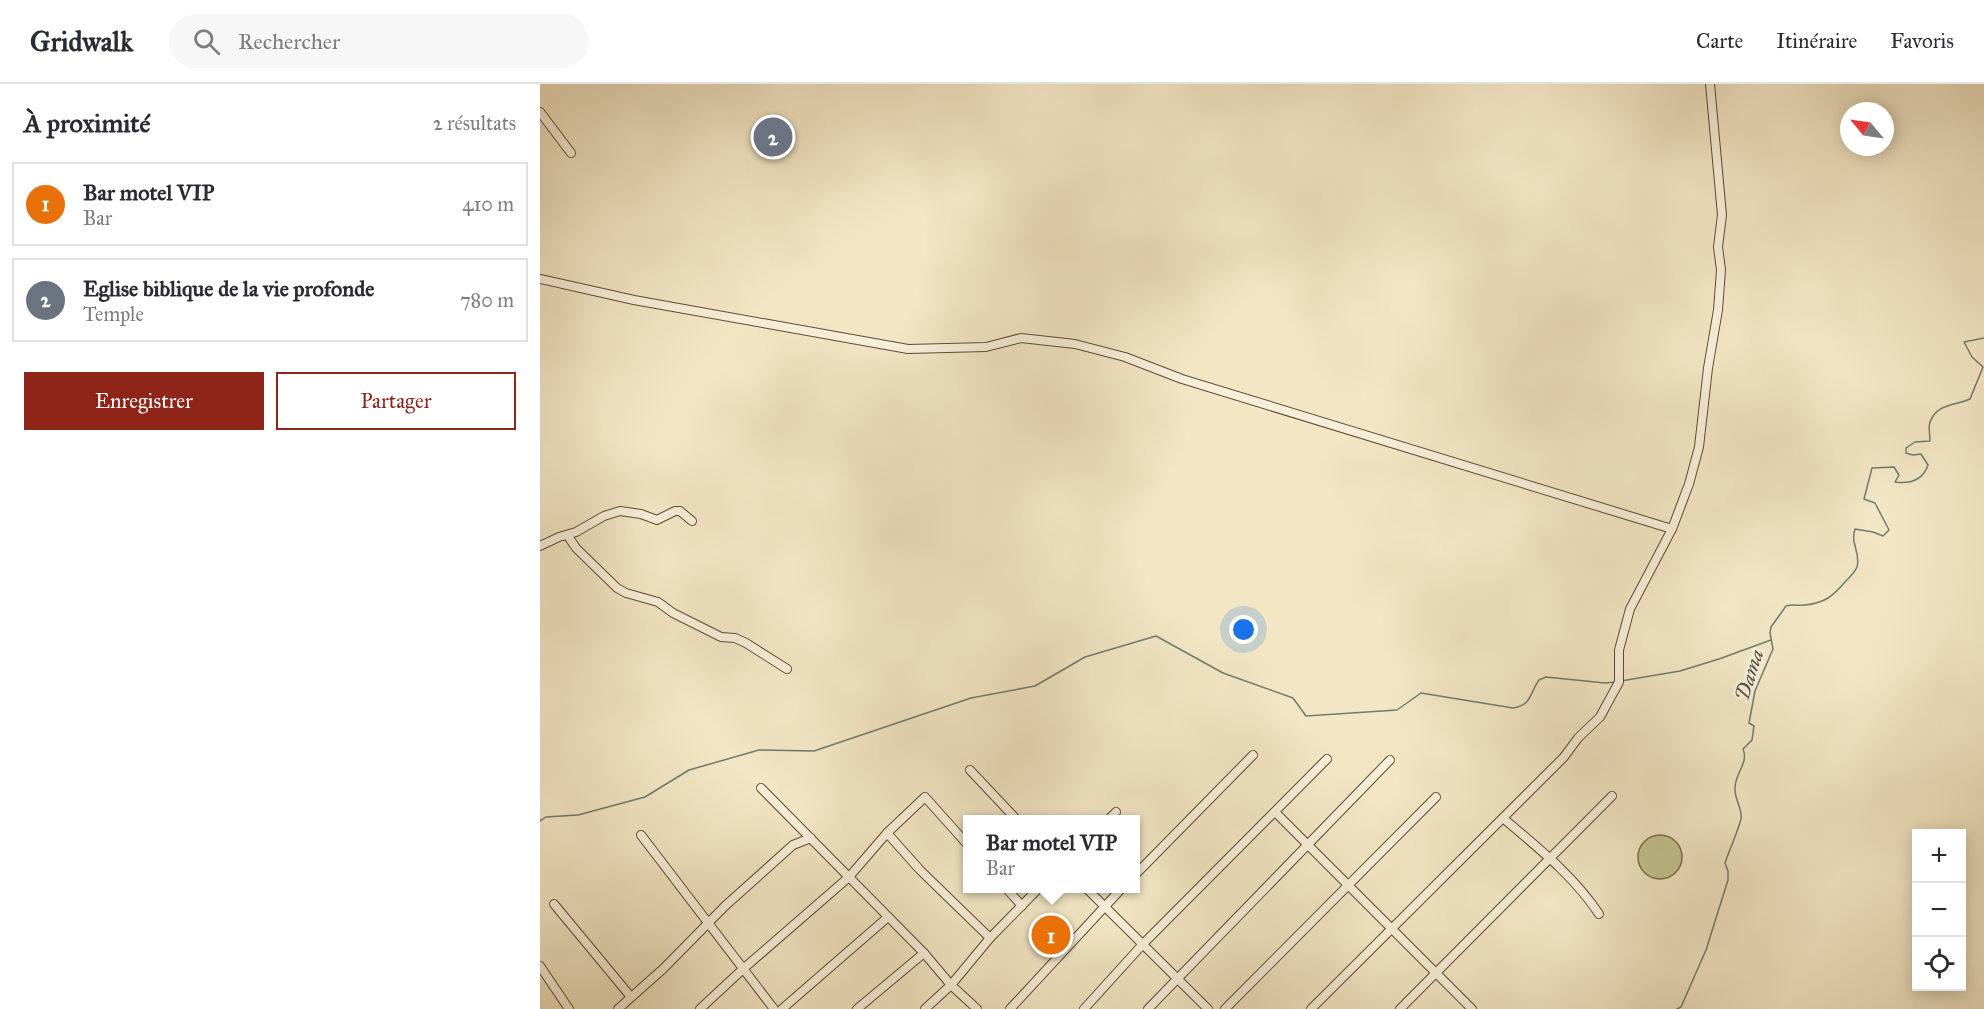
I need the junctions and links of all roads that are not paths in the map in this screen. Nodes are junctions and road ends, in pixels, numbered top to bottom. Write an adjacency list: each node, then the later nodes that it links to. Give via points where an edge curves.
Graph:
1 (1710, 84): 6 (street, via 1722,215 1718,310 1699,447)
2 (540, 112): 3 (street)
3 (571, 153)
4 (540, 279): 6 (street, via 634,300 908,349 987,347 1021,338 1075,344)
5 (692, 521): 7 (street, via 680,511 657,520 620,511)
6 (1672, 529): 21 (street, via 1630,609 1619,650 1619,682 1600,717)
7 (568, 536): 8 (street); 9 (street, via 617,588 658,602 721,637 746,643)
8 (540, 546)
9 (787, 669)
10 (1253, 755): 28 (street)
11 (1327, 759): 18 (street)
12 (1390, 760): 26 (street)
13 (970, 770): 19 (street)
14 (761, 788): 24 (street)
15 (1612, 796): 27 (street)
16 (1436, 797): 30 (street)
17 (1116, 812): 20 (street)
18 (1275, 812): 26 (street); 43 (street)
19 (1013, 815)
20 (1113, 815)
21 (1503, 818): 27 (street); 41 (street)
22 (887, 833): 25 (street, via 925,797); 29 (street); 42 (street)
23 (641, 835): 40 (street)
24 (811, 838): 29 (street); 40 (street, via 793,845)
25 (963, 840)
26 (1308, 844): 30 (street); 48 (street)
27 (1550, 859): 38 (street); 47 (street)
28 (1140, 870)
29 (849, 877): 39 (street); 46 (street)
30 (1349, 885): 41 (street); 63 (street)
31 (1010, 893): 36 (street)
32 (1034, 893): 36 (street)
33 (1091, 893): 37 (street)
34 (1117, 893): 37 (street)
35 (555, 904): 50 (street)
36 (1022, 906): 42 (street)
37 (1105, 906): 43 (street); 59 (street)
38 (1599, 914)
39 (888, 917): 44 (street); 55 (street)
40 (709, 923): 46 (street); 50 (street)
41 (1392, 928): 47 (street); 64 (street)
42 (990, 938): 49 (street)
43 (1143, 944): 48 (street); 60 (street)
44 (924, 953): 49 (street); 56 (street)
45 (540, 966): 51 (street)
46 (743, 969): 53 (street); 54 (street)
47 (1436, 972): 65 (street); 66 (street)
48 (1177, 978): 61 (street); 62 (street)
49 (951, 985): 57 (street); 58 (street)
50 (631, 997): 52 (street)
51 (569, 1009)
52 (618, 1009)
53 (700, 1009)
54 (774, 1009)
55 (782, 1009)
56 (857, 1009)
57 (925, 1009)
58 (977, 1009)
59 (1010, 1009)
60 (1084, 1009)
61 (1148, 1009)
62 (1208, 1009)
63 (1225, 1009)
64 (1311, 1009)
65 (1400, 1009)
66 (1472, 1009)

